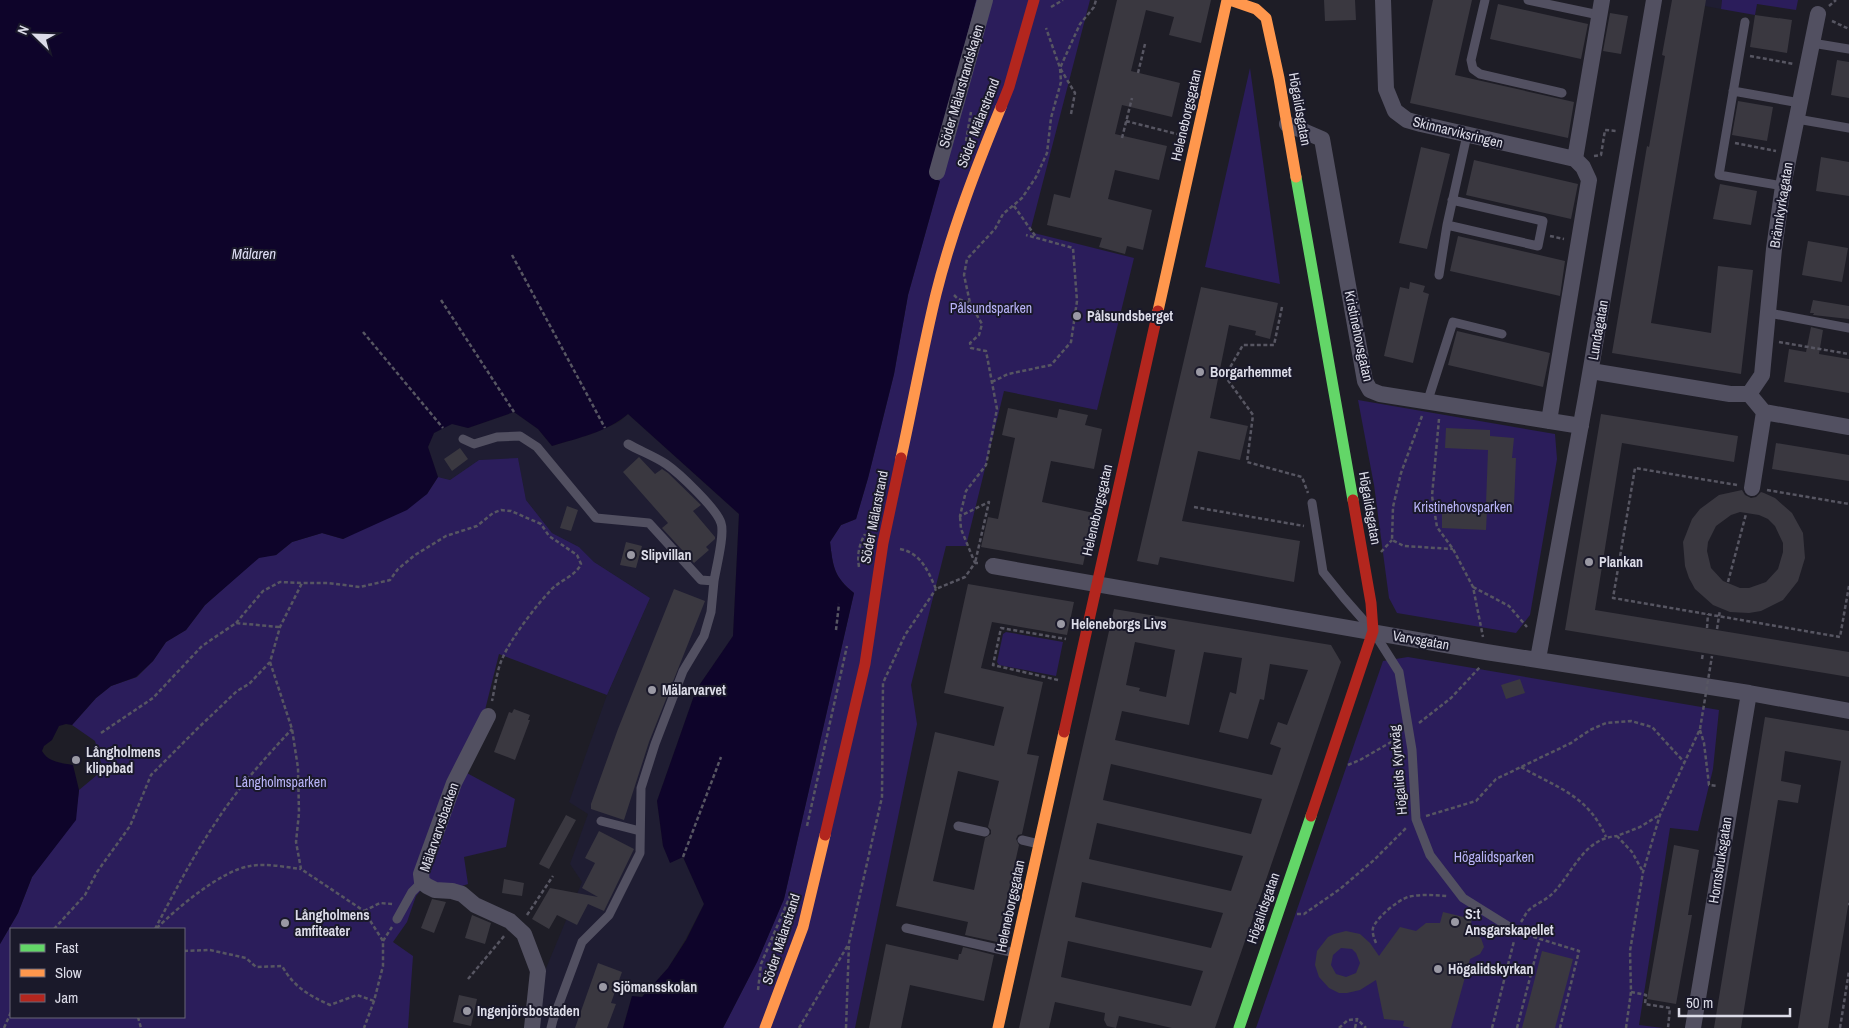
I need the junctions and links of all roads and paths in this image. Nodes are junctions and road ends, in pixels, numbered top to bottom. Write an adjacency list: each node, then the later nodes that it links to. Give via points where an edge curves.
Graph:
1 (985, 0): 36 (street, Söder Mälarstrandskajen)
2 (1032, 0): 165 (street, Söder Mälarstrand, via 1010,87 980,159 936,293 883,544 864,664 835,796 803,927)
3 (1096, 0): 18 (path, via 1080,24)
4 (1229, 0): 26 (street, Högalidsgatan, via 1256,9 1266,18); 31 (street, Heleneborgsgatan)
5 (1383, 0): 29 (street, Skinnarviksringen, via 1386,90 1395,111 1407,120)
6 (1485, 0): 21 (lane, via 1471,60 1473,69 1480,74)
7 (1528, 0): 9 (lane)
8 (1654, 0): 57 (street, Lundagatan)
9 (1600, 8): 35 (street)
10 (1818, 14): 13 (street, Brännkyrkagatan)
11 (1044, 22): 18 (path)
12 (1745, 22): 20 (lane)
13 (1812, 43): 15 (lane); 17 (street, Brännkyrkagatan)
14 (1145, 44): 19 (path)
15 (1849, 49)
16 (1752, 56): 17 (path)
17 (1808, 66): 23 (street, Brännkyrkagatan)
18 (1060, 68): 24 (path, via 1075,93); 39 (path, via 1061,82 1046,153 1036,177)
19 (1138, 73)
20 (1734, 91): 23 (lane); 37 (lane, via 1719,174)
21 (1562, 93)
22 (1132, 98): 25 (path)
23 (1799, 111): 27 (lane); 33 (street, Brännkyrkagatan)
24 (1071, 114)
25 (1126, 122): 30 (path); 31 (path)
26 (1287, 124): 60 (street, Kristinehovsgatan, via 1322,139 1365,382 1370,390 1380,394); 100 (street, Högalidsgatan, via 1371,603)
27 (1849, 128)
28 (1617, 132): 34 (path, via 1605,130)
29 (1467, 135): 35 (street, Skinnarviksringen); 38 (lane)
30 (1122, 138)
31 (1196, 139): 86 (street, Heleneborgsgatan)
32 (1734, 143): 33 (path)
33 (1790, 153): 37 (street, Brännkyrkagatan)
34 (1601, 155)
35 (1575, 159): 63 (street, via 1589,180)
36 (937, 172)
37 (1784, 186): 51 (street, Brännkyrkagatan, via 1774,249)
38 (1452, 200): 40 (lane); 40 (lane, via 1543,221 1538,246)
39 (1014, 206): 43 (path); 49 (path, via 1003,214 995,230 967,259 964,275)
40 (1446, 225): 46 (lane)
41 (1026, 235): 43 (path)
42 (1546, 235): 44 (path)
43 (1036, 237): 58 (path, via 1073,248 1077,301 1071,342 1051,365 1008,374)
44 (1569, 240)
45 (512, 255): 67 (path)
46 (1439, 275)
47 (953, 294): 49 (path)
48 (442, 300): 61 (path)
49 (970, 303): 58 (path, via 982,324 979,335 970,343 971,348 986,351)
50 (1282, 308): 71 (path, via 1274,345 1243,346 1225,376 1253,415 1247,462 1302,477)
51 (1769, 313): 52 (lane); 55 (street, Brännkyrkagatan)
52 (1849, 328)
53 (363, 332): 66 (path)
54 (1502, 334): 60 (lane, via 1453,322)
55 (1766, 340): 56 (path); 59 (street, Brännkyrkagatan, via 1762,375)
56 (1849, 354)
57 (1591, 371): 59 (street, via 1730,394); 64 (street, Lundagatan)
58 (992, 382): 75 (path, via 998,410 986,465 966,491)
59 (1749, 394): 62 (street)
60 (1434, 404): 63 (street, Kristinehovsgatan); 77 (path, via 1401,473 1393,507); 80 (path, via 1432,496 1437,527)
61 (514, 412)
62 (1764, 412): 65 (street); 70 (street)
63 (1549, 421): 64 (street, Kristinehovsgatan)
64 (1581, 426): 106 (street, Lundagatan)
65 (1849, 427)
66 (443, 428)
67 (605, 428)
68 (463, 439): 83 (lane, via 474,444 498,436 520,436 537,447 596,518 649,523 701,580)
69 (628, 444): 83 (lane, via 676,472 721,521)
70 (1752, 488): 72 (path); 92 (path, via 1635,468 1613,598)
71 (1312, 503): 76 (lane, Högalids Kyrkväg)
72 (1849, 504)
73 (1194, 508): 76 (path)
74 (1746, 514): 84 (path)
75 (960, 516): 78 (path, via 989,502); 89 (path, via 961,529 975,563 965,577)
76 (1316, 528): 100 (lane, Högalids Kyrkväg, via 1323,572)
77 (1392, 540): 80 (path, via 1404,546); 81 (path)
78 (979, 546)
79 (894, 548): 89 (path, via 910,551 926,566)
80 (1453, 549): 88 (path)
81 (1378, 555)
82 (993, 566): 86 (street, Varvsgatan)
83 (714, 581): 125 (lane, via 711,612 704,636 683,672 641,788)
84 (1728, 582)
85 (302, 583): 94 (path, via 280,582 263,591); 95 (path); 112 (path, via 360,587 390,580 415,555 446,536 477,526 501,510 541,524 549,536 576,555 581,564 578,570 551,590 502,657)
86 (1096, 584): 100 (street, Varvsgatan); 102 (street, Heleneborgsgatan)
87 (1849, 586): 93 (path, via 1840,637)
88 (1473, 587): 96 (path, via 1508,606); 103 (path)
89 (936, 589): 151 (path, via 905,635 883,683 882,797)
90 (839, 604): 99 (path)
91 (1720, 610): 93 (path)
92 (1708, 614): 93 (path); 97 (path)
93 (1719, 616): 98 (path)
94 (236, 624): 95 (path); 115 (path, via 202,646 153,698)
95 (280, 627): 108 (path)
96 (1527, 627)
97 (1706, 628)
98 (1717, 629)
99 (836, 630)
100 (1372, 631): 103 (street, Varvsgatan); 121 (lane, Högalids Kyrkväg, via 1399,672 1412,750); 140 (street, Högalidsgatan)
101 (849, 640): 124 (path)
102 (1083, 642): 109 (street, Heleneborgsgatan); 109 (path, via 1001,628 993,665)
103 (1486, 652): 106 (street, Varvsgatan)
104 (1703, 653): 107 (path)
105 (1712, 656): 114 (path, bridge)
106 (1538, 659): 110 (street, Varvsgatan)
107 (1702, 659)
108 (270, 662): 113 (path); 143 (path, via 151,775 130,826 97,872 85,895)
109 (1074, 683): 130 (street, Heleneborgsgatan)
110 (1749, 693): 111 (street, Varvsgatan); 178 (street, Hornsbruksgatan)
111 (1849, 711)
112 (488, 716): 135 (street, Mälarvarvsbacken, via 454,783 421,874)
113 (292, 729): 132 (path, via 298,768 296,842); 144 (path, via 216,820)
114 (1700, 729): 117 (path); 119 (path)
115 (101, 733)
116 (721, 757): 131 (path)
117 (1685, 763): 118 (path, via 1652,727 1631,721 1606,723); 120 (path)
118 (1521, 767): 121 (path, via 1496,779 1476,801); 127 (path, via 1574,795 1591,811)
119 (1709, 785)
120 (1660, 815): 128 (path); 133 (path)
121 (1416, 819): 137 (lane, Högalids Kyrkväg, via 1430,855); 140 (path, via 1340,889 1304,914)
122 (601, 821): 125 (lane)
123 (958, 826): 126 (lane)
124 (806, 829)
125 (640, 831): 164 (lane, via 640,853 609,915 582,942)
126 (985, 832)
127 (1606, 836): 128 (path); 147 (path, via 1584,852 1544,902 1529,910)
128 (1617, 836): 133 (path, via 1632,852)
129 (1022, 840): 130 (lane)
130 (1039, 844): 153 (street, Heleneborgsgatan)
131 (683, 857)
132 (300, 869): 139 (path); 145 (path, via 250,866 221,877 173,911)
133 (1643, 872): 157 (path, via 1630,951)
134 (553, 876): 142 (path)
135 (422, 882): 138 (lane); 142 (street, Mälarvarvsbacken, via 435,890 462,894 475,905)
136 (794, 886): 156 (path, Söder Mälarstrand, via 761,964)
137 (1463, 898): 147 (lane, Högalids Kyrkväg); 150 (path, via 1427,895 1406,898 1376,922 1373,930)
138 (405, 904): 139 (path, via 380,903); 141 (lane)
139 (364, 912): 149 (path)
140 (1277, 914): 169 (street, Högalidsgatan)
141 (397, 919): 149 (path)
142 (516, 926): 155 (path); 163 (street, via 524,934 538,972)
143 (55, 928)
144 (156, 928)
145 (156, 928)
146 (906, 928): 153 (lane)
147 (1516, 931): 148 (path); 173 (path)
148 (1540, 939): 174 (path); 175 (path, via 1579,951)
149 (383, 941): 158 (path, via 384,966)
150 (1376, 943)
151 (849, 944): 166 (path); 167 (path)
152 (185, 951): 158 (path, via 210,950 246,958 256,967 282,966 290,980 309,996 330,1005 357,995)
153 (1015, 953): 168 (street, Heleneborgsgatan)
154 (1849, 971): 179 (path)
155 (468, 979)
156 (758, 990)
157 (1632, 992): 176 (path); 177 (path, via 1646,995 1646,1004 1670,1008)
158 (374, 1001): 162 (path)
159 (10, 1014): 161 (path)
160 (1357, 1019): 170 (path, via 1348,1020); 171 (path); 172 (path)
161 (4, 1028)
162 (364, 1028)
163 (532, 1028)
164 (551, 1028)
165 (765, 1028)
166 (799, 1028)
167 (846, 1028)
168 (998, 1028)
169 (1239, 1028)
170 (1339, 1028)
171 (1355, 1028)
172 (1366, 1028)
173 (1492, 1028)
174 (1517, 1028)
175 (1560, 1028)
176 (1626, 1028)
177 (1668, 1028)
178 (1693, 1028)
179 (1840, 1028)

